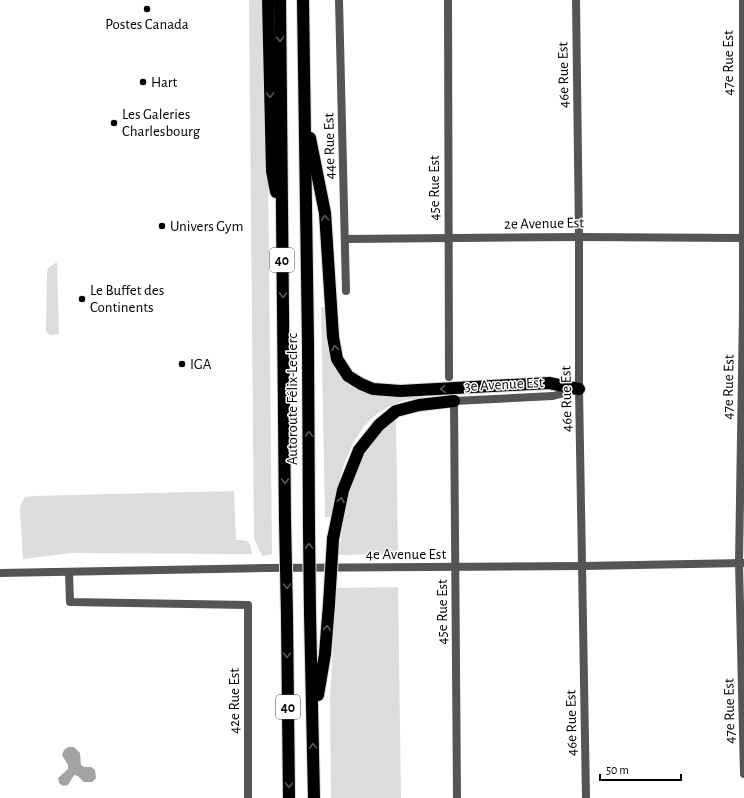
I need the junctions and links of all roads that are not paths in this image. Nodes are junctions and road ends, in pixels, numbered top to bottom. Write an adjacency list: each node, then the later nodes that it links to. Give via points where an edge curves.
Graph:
1 (268, 0): 10 (highway, one-way to 10, via 272,171)
2 (280, 0): 10 (highway, Autoroute Félix-Leclerc / 40, one-way to 10)
3 (303, 0): 9 (highway, Autoroute Félix-Leclerc / 40)
4 (340, 0): 14 (street, 44e Rue Est)
5 (448, 0): 12 (street, 45e Rue Est)
6 (576, 0): 11 (street, 46e Rue Est)
7 (743, 0): 8 (street, 47e Rue Est)
8 (743, 48): 13 (street, 47e Rue Est)
9 (305, 112): 18 (highway, one-way to 9, via 549,383 400,391 373,389 348,376 337,359 325,213); 25 (highway, Autoroute Félix-Leclerc / 40, one-way to 9, bridge)
10 (282, 225): 28 (highway, Autoroute Félix-Leclerc / 40, one-way to 28, bridge)
11 (579, 237): 12 (street, 2e Avenue Est); 13 (street, 2e Avenue Est); 18 (street, 46e Rue Est)
12 (448, 238): 14 (street, 2e Avenue Est); 17 (street, 45e Rue Est)
13 (743, 238): 16 (street, 47e Rue Est)
14 (345, 239): 15 (street, 44e Rue Est)
15 (346, 291)
16 (744, 311): 20 (street, 47e Rue Est)
17 (449, 377)
18 (579, 389): 19 (street, 3e Avenue Est, via 553,396); 21 (street, 46e Rue Est)
19 (454, 401): 22 (street, 45e Rue Est); 25 (highway, one-way to 19, bridge, via 325,654 333,539 343,490 359,450 379,425 396,411)
20 (742, 563): 21 (street, 4e Avenue Est); 26 (street, 47e Rue Est)
21 (583, 566): 22 (street, 4e Avenue Est); 31 (street, 46e Rue Est)
22 (456, 567): 23 (street, 4e Avenue Est); 30 (street, 45e Rue Est)
23 (69, 572): 24 (street, 4e Avenue Est); 27 (street, 42e Rue Est, via 70,602 248,605)
24 (0, 573)
25 (313, 722): 29 (highway, Autoroute Félix-Leclerc / 40, one-way to 25)
26 (744, 774)
27 (248, 798)
28 (289, 798)
29 (314, 798)
30 (457, 798)
31 (586, 798)

